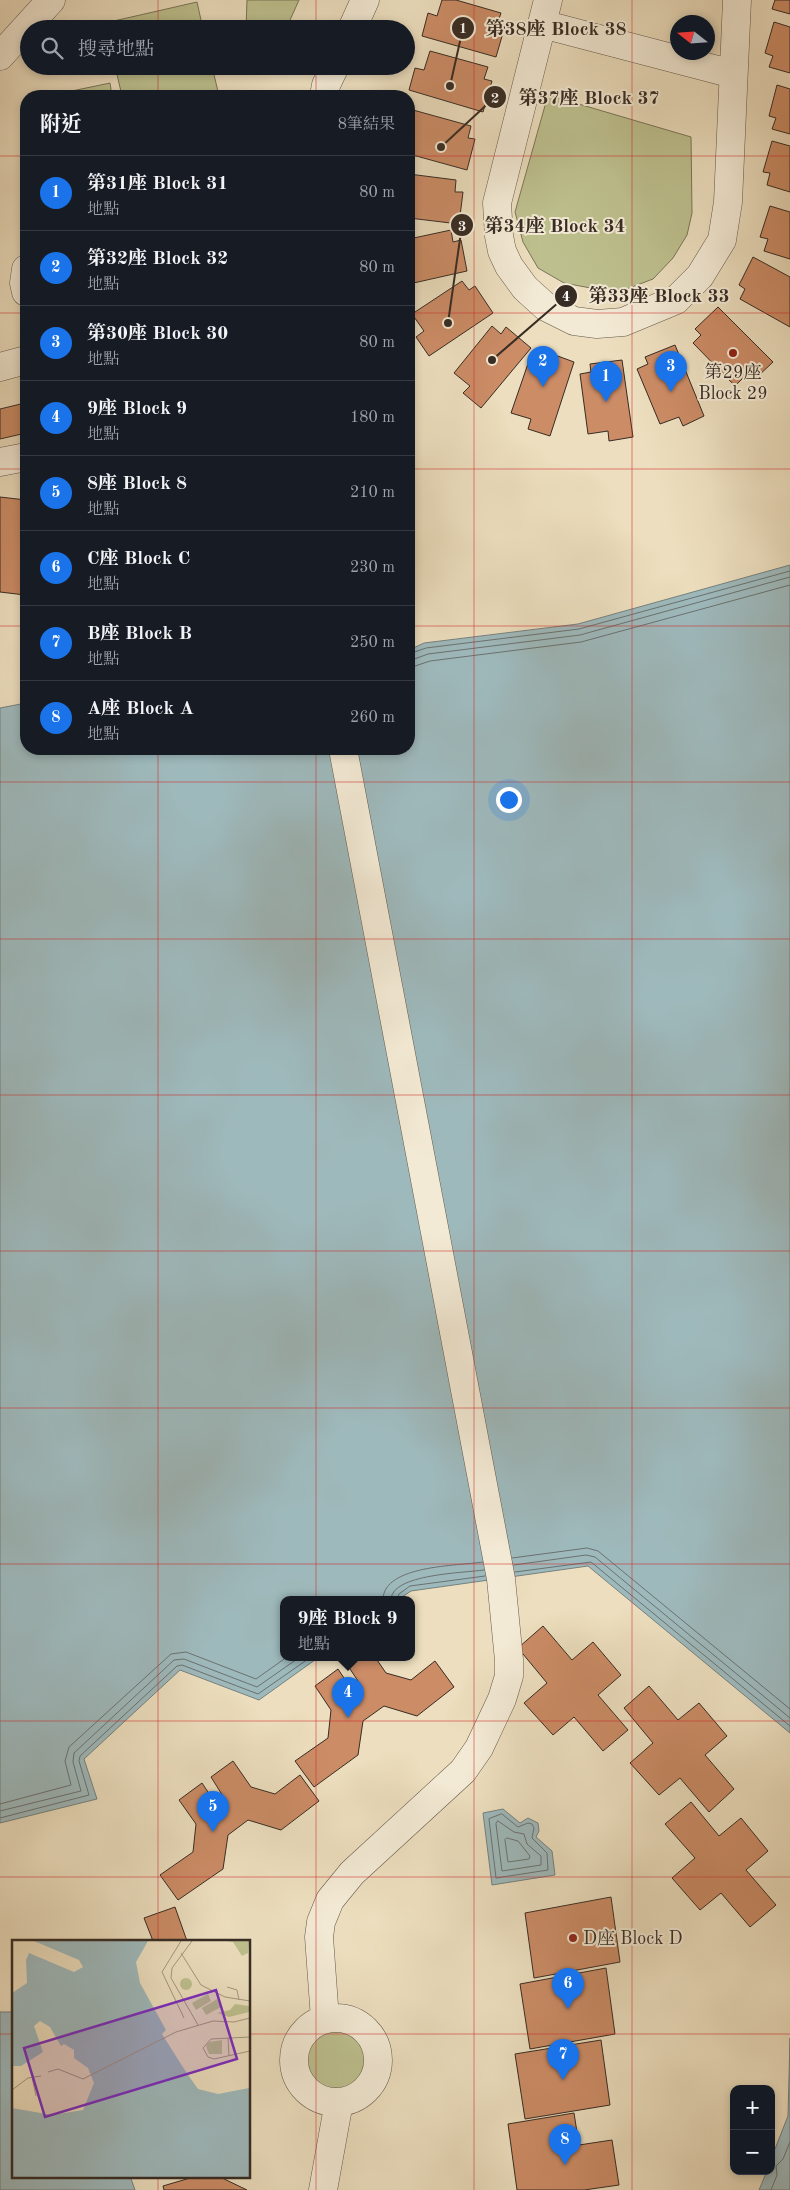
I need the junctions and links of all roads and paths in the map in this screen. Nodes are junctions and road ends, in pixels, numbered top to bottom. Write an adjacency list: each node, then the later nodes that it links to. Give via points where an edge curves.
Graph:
1 (51, 0): 5 (street)
2 (366, 0): 6 (street)
3 (737, 0): 9 (street)
4 (545, 12): 9 (street); 9 (street, via 497,203 499,236 509,266 525,288 546,307 574,321 597,324 623,322 676,300 700,276 722,240 728,202)
5 (33, 20)
6 (356, 20)
7 (20, 34): 8 (street)
8 (0, 56)
9 (733, 74)
10 (331, 75): 11 (street)
11 (325, 90)
12 (20, 362): 13 (street)
13 (0, 367)
14 (20, 458): 15 (street)
15 (0, 462)
16 (344, 755): 17 (street, via 500,1579 509,1676 479,1748 463,1771 352,1873 330,1900 319,1937)
17 (325, 2019): 18 (street, via 302,2034 293,2060 296,2074 313,2096); 18 (street, via 339,2017 358,2024 372,2039 377,2052 373,2079 365,2090)
18 (339, 2102): 19 (street)
19 (323, 2190)

